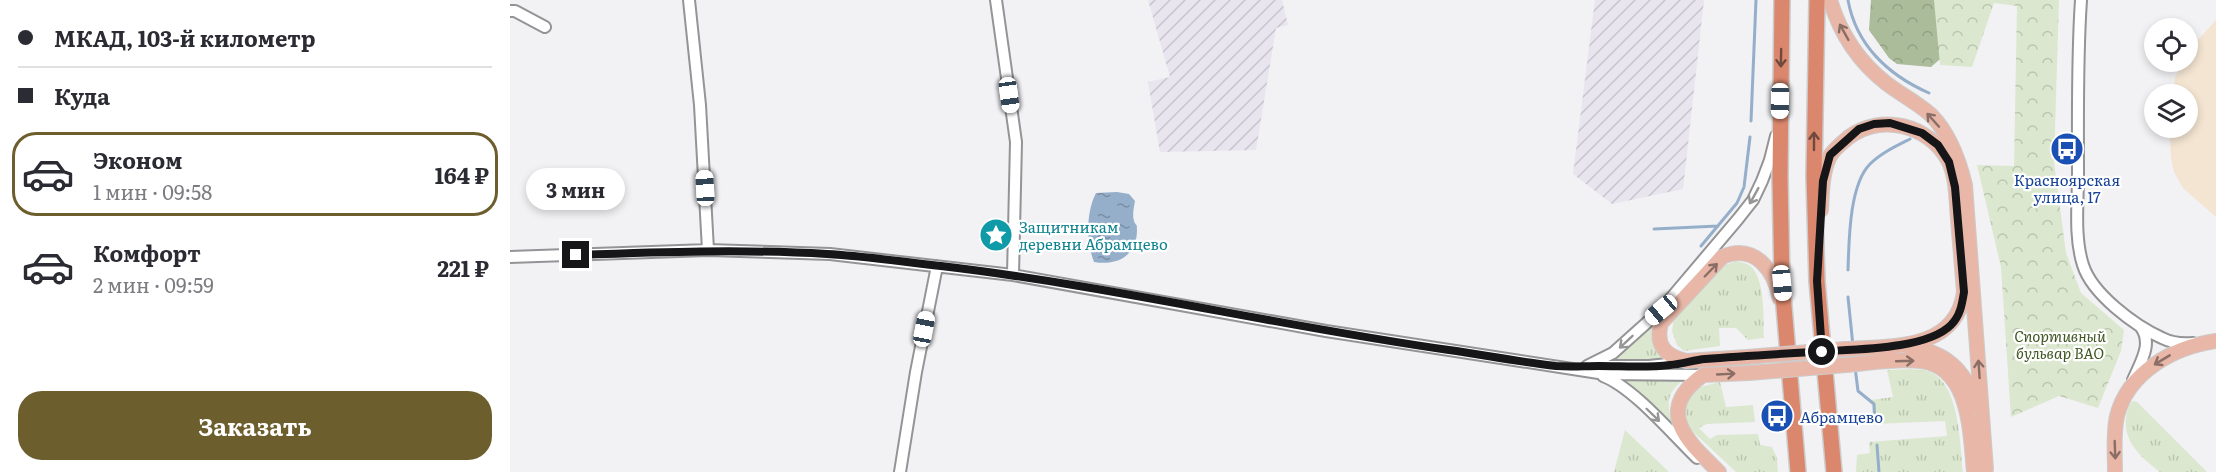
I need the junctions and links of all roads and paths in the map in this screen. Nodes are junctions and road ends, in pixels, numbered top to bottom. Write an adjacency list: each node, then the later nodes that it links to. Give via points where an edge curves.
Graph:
1 (689, 0): 10 (street, via 700,105)
2 (996, 0): 13 (street, via 1016,142)
3 (1782, 0): 9 (highway, one-way to 9)
4 (1816, 0): 14 (highway, one-way to 4)
5 (1830, 0): 25 (main road, one-way to 5, via 1965,185 1959,162 1948,137 1931,116 1862,61)
6 (2081, 0): 15 (street, via 2080,253 2096,287)
7 (510, 11): 8 (street)
8 (545, 27)
9 (1780, 121): 16 (highway); 20 (street, one-way to 20, via 1770,160 1753,200 1661,310 1613,353)
10 (708, 250): 11 (street); 12 (street, via 830,254)
11 (510, 257)
12 (937, 266): 13 (street); 26 (street)
13 (1013, 275): 20 (street, via 1326,331)
14 (1817, 281): 18 (main road, via 1823,181 1830,155 1859,129 1874,124 1890,123 1922,133 1938,145 1949,162 1955,187 1964,292 1961,308 1951,325 1927,339); 23 (highway)
15 (2138, 323): 17 (street, via 2173,342); 22 (street, via 2147,343)
16 (1786, 327): 19 (main road, one-way to 16, via 1676,359 1660,344 1658,334 1661,323 1722,257 1748,253 1771,274); 24 (highway)
17 (2209, 342): 22 (main road, one-way to 22, via 2185,348 2155,364)
18 (1901, 345): 19 (main road, bridge); 25 (main road, via 1943,356 1969,384 1977,404)
19 (1702, 360): 20 (street)
20 (1588, 368): 21 (street, via 1618,375); 27 (street, one-way to 27, via 1633,395)
21 (1703, 375): 25 (main road, one-way to 25, bridge, via 1920,360 1935,364 1959,387); 28 (main road, via 1684,393 1678,417 1689,443)
22 (2129, 389): 31 (main road, one-way to 31, via 2115,427)
23 (1826, 393): 29 (highway); 30 (main road)
24 (1796, 469)
25 (1982, 471)
26 (900, 472)
27 (1711, 472)
28 (1719, 472)
29 (1834, 472)
30 (1839, 472)
31 (2115, 472)

